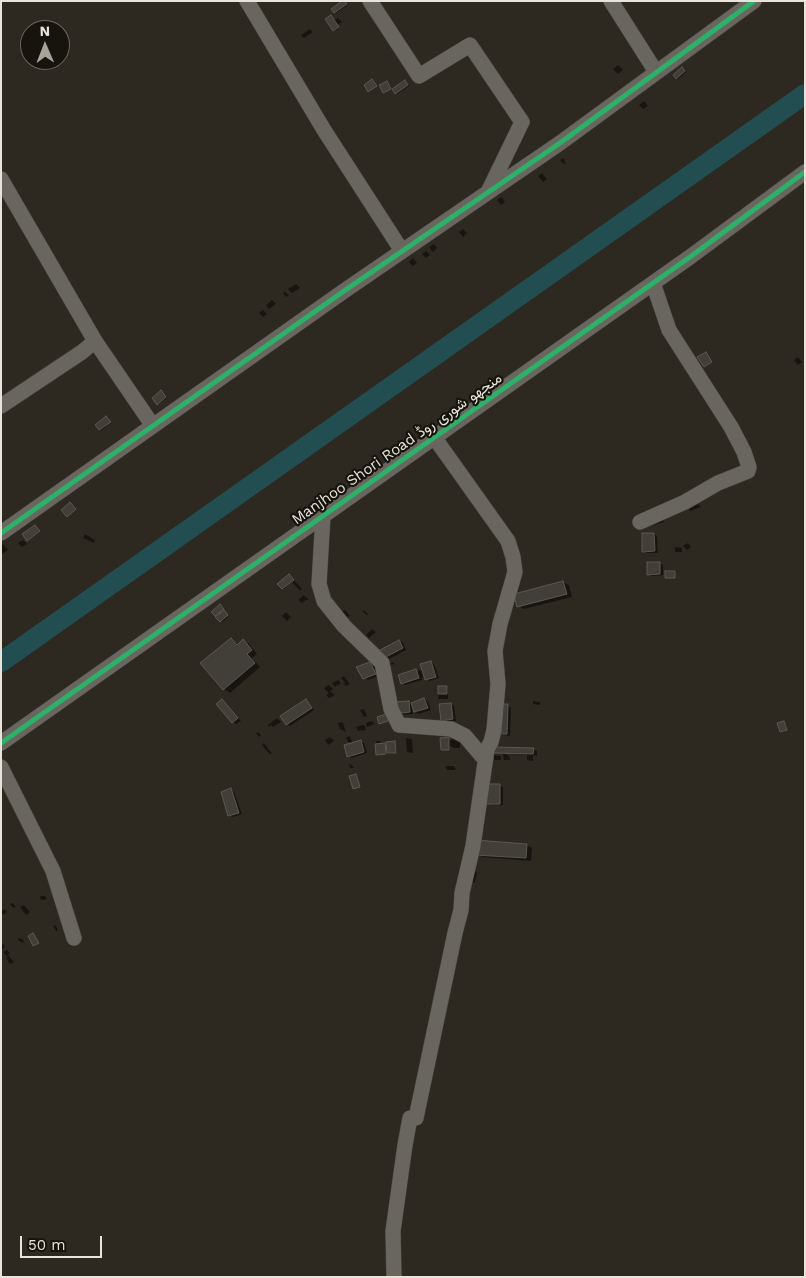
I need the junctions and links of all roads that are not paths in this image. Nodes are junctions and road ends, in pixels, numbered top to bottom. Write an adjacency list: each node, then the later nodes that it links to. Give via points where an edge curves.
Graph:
1 (247, 1): 9 (street, via 324,130)
2 (370, 1): 8 (street, via 419,76 470,45 522,122)
3 (611, 1): 5 (street)
4 (754, 1): 5 (street)
5 (656, 72): 8 (street)
6 (805, 172): 10 (street, Manjhoo Shori Road منجھو شوری روڈ)
7 (1, 179): 11 (street)
8 (488, 192): 9 (street)
9 (402, 251): 13 (street)
10 (653, 283): 14 (street, Manjhoo Shori Road منجھو شوری روڈ); 18 (street, via 669,330 731,427 749,467 748,471 718,482 685,502)
11 (95, 341): 12 (street); 13 (street)
12 (1, 406)
13 (153, 426): 15 (street)
14 (434, 437): 16 (street, Manjhoo Shori Road منجھو شوری روڈ); 21 (street, via 508,541 513,557 515,572 495,651 498,695 494,730)
15 (29, 513): 17 (street); 19 (street)
16 (323, 516): 20 (street, Manjhoo Shori Road منجھو شوری روڈ); 21 (street, via 319,584 324,601 382,663 390,709 399,725 450,729 465,736)
17 (1, 518)
18 (640, 522)
19 (1, 533)
20 (1, 743)
21 (486, 758): 24 (street, via 461,910 416,1118 410,1118 405,1145 393,1231)
22 (1, 766): 23 (street, via 53,871)
23 (74, 938)
24 (394, 1277)

